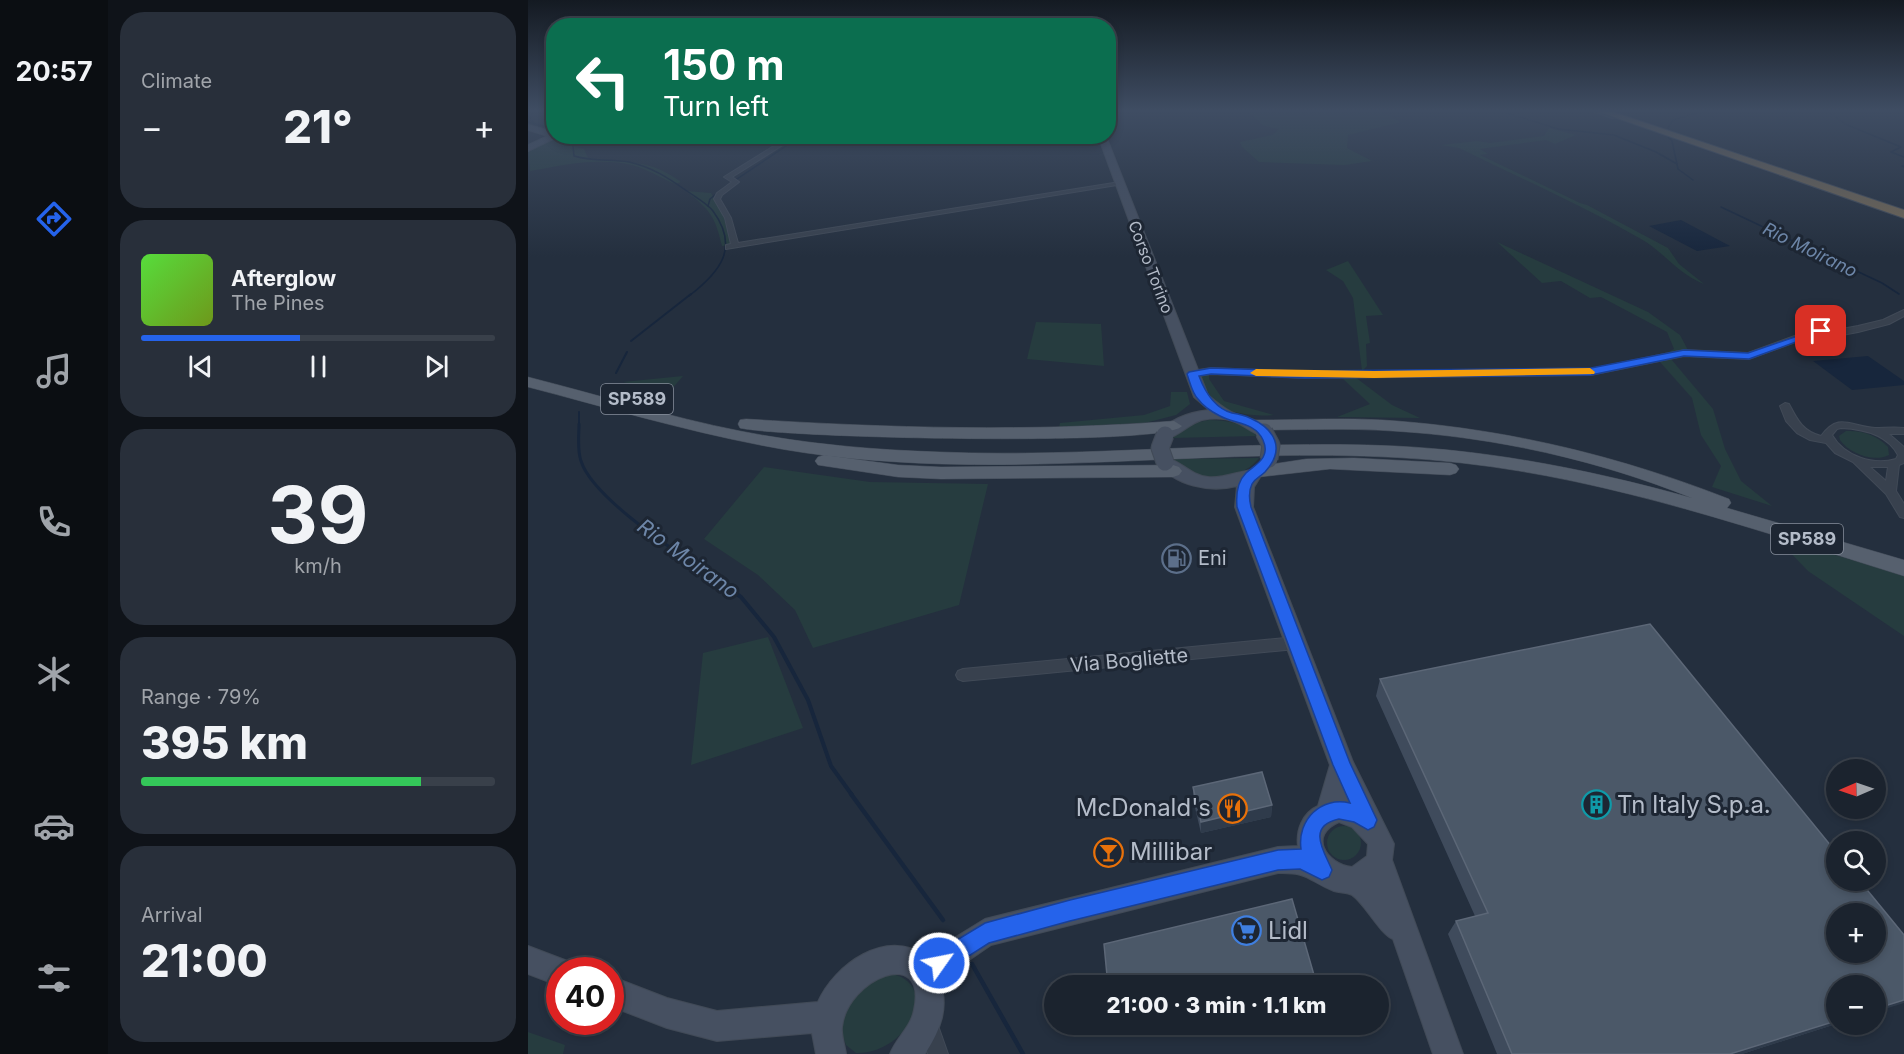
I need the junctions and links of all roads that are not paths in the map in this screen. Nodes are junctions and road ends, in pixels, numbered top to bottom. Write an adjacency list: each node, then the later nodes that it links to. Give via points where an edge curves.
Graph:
1 (757, 159): 6 (street, via 727,177 734,181 717,199 728,218 732,247)
2 (1111, 159): 6 (main road, Corso Torino)
3 (1741, 159): 7 (street)
4 (1744, 159): 7 (highway)
5 (1747, 159): 7 (highway)
6 (1120, 184): 10 (main road, Corso Torino)
7 (1900, 212)
8 (1904, 313): 10 (street, via 1886,322 1842,332 1821,331 1749,356 1684,353 1591,372)
9 (528, 371): 18 (main road, SP589)
10 (1192, 374): 12 (main road, Corso Torino)
11 (528, 382): 18 (main road, SP589)
12 (1201, 397): 14 (main road); 15 (main road)
13 (1785, 406): 21 (street, via 1798,430 1813,438)
14 (1225, 415): 15 (main road); 17 (main road, via 1242,418)
15 (1190, 418): 19 (main road)
16 (1861, 427): 20 (street); 21 (street, via 1833,427); 22 (street)
17 (1260, 428): 26 (main road, bridge, via 1271,445); 30 (main road, via 1394,426 1487,436 1620,466 1686,487)
18 (744, 430): 19 (main road, via 946,435); 25 (main road, via 768,448 821,461 898,471 987,474); 30 (main road, SP589, via 883,455 943,458 1310,449 1422,453 1563,473)
19 (1169, 431): 25 (main road, bridge, via 1160,448)
20 (1904, 431)
21 (1829, 440): 23 (street)
22 (1902, 447): 24 (street, via 1903,455)
23 (1853, 458): 24 (street); 28 (street)
24 (1894, 464): 28 (street)
25 (1169, 466): 27 (main road)
26 (1259, 469): 27 (main road, via 1229,482); 29 (main road, via 1244,487); 30 (main road, via 1332,464 1449,469)
27 (1204, 483): 29 (main road)
28 (1890, 491): 31 (street)
29 (1244, 507): 34 (main road)
30 (1717, 507): 32 (main road, SP589); 33 (main road, SP589)
31 (1904, 514)
32 (1904, 556)
33 (1904, 568)
34 (1296, 643): 35 (street, Via Bogliette); 36 (main road)
35 (963, 675)
36 (1342, 765): 37 (main road); 38 (main road)
37 (1321, 819): 38 (main road, via 1349,811); 39 (main road, via 1300,845); 41 (main road, via 1309,837 1310,849)
38 (1368, 820): 40 (main road, via 1379,839)
39 (1278, 860): 41 (main road, via 1301,859); 46 (main road, via 985,933)
40 (1379, 860): 42 (main road, via 1375,869); 43 (main road)
41 (1322, 870): 42 (main road, via 1344,880)
42 (1356, 880): 43 (main road, via 1387,912)
43 (1412, 955): 53 (main road)
44 (528, 960): 45 (main road)
45 (546, 967)
46 (924, 973): 48 (main road, via 899,958 865,967 836,997); 49 (main road, via 931,1002)
47 (624, 996): 48 (main road, via 717,1026)
48 (828, 1016): 50 (main road, via 826,1035)
49 (927, 1018): 51 (main road); 52 (street)
50 (831, 1054)
51 (905, 1054)
52 (938, 1054)
53 (1448, 1054)

